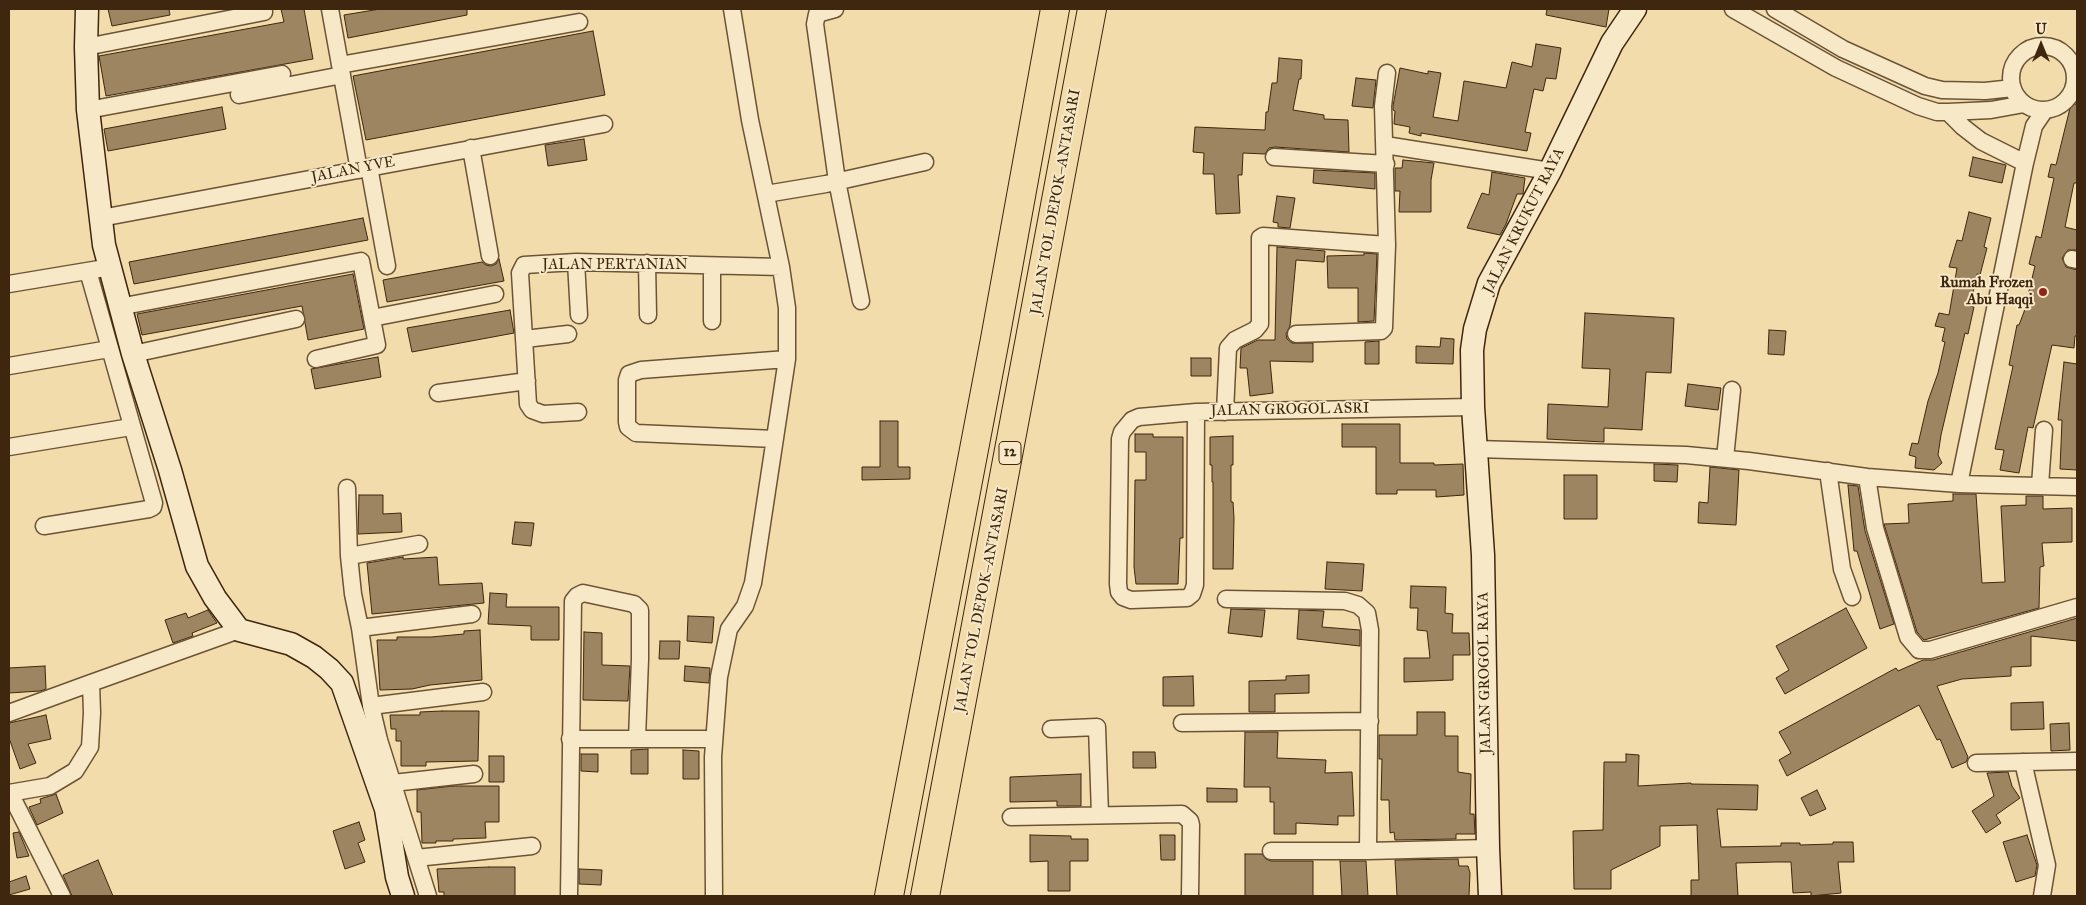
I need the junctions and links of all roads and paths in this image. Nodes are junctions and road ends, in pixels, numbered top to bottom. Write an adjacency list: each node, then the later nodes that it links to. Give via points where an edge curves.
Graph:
1 (87, 9): 12 (street)
2 (330, 9): 14 (street)
3 (732, 9): 34 (street)
4 (835, 9): 33 (street, via 818,14 815,24)
5 (1054, 9): 117 (highway, 12, via 992,358)
6 (1092, 9): 118 (highway, JALAN TOL DEPOK–ANTASARI / 12)
7 (1634, 9): 32 (street, JALAN KRUKUT RAYA, via 1612,43)
8 (1733, 9): 23 (street, via 1836,68 1918,106)
9 (1774, 9): 19 (street, via 1843,49 1925,86)
10 (264, 12): 12 (street)
11 (579, 22): 14 (street)
12 (86, 47): 22 (street)
13 (2074, 61): 17 (street); 18 (street, via 2057,49 2039,46 2030,49 2016,61 2011,79)
14 (341, 70): 20 (street); 31 (street)
15 (1387, 73): 25 (street, via 1383,106)
16 (282, 74): 22 (street)
17 (2076, 85): 21 (street, via 2067,100 2053,109)
18 (2013, 88): 19 (street); 21 (street, via 2017,97)
19 (1942, 90): 23 (street)
20 (239, 94)
21 (2033, 107): 23 (street); 29 (street, via 2034,126)
22 (88, 110): 35 (street)
23 (1942, 112): 29 (street, via 1981,141)
24 (604, 124): 26 (street, JALAN YVE)
25 (1385, 145): 30 (street); 32 (street)
26 (471, 148): 31 (street, JALAN YVE); 37 (street)
27 (1274, 157): 30 (street)
28 (925, 162): 33 (street)
29 (2025, 162): 76 (street)
30 (1386, 164): 36 (street)
31 (364, 168): 35 (street, JALAN YVE); 40 (street)
32 (1550, 171): 64 (street, JALAN KRUKUT RAYA, via 1490,283 1472,350)
33 (837, 181): 34 (street); 46 (street)
34 (766, 194): 42 (street)
35 (101, 218): 43 (street)
36 (1387, 244): 54 (street, via 1385,323 1381,331); 67 (street, via 1260,238 1260,322 1258,328 1235,340 1228,348)
37 (490, 256)
38 (576, 262): 39 (street, JALAN PERTANIAN); 48 (street); 55 (street, JALAN PERTANIAN, via 529,264 521,269)
39 (647, 263): 41 (street, JALAN PERTANIAN); 49 (street)
40 (387, 266)
41 (712, 266): 42 (street, JALAN PERTANIAN); 52 (street)
42 (781, 267): 59 (street, via 787,308)
43 (98, 269): 44 (street); 47 (street); 56 (street)
44 (9, 284)
45 (495, 294): 50 (street)
46 (861, 301)
47 (119, 307): 50 (street, via 361,261); 57 (street)
48 (579, 315)
49 (648, 315)
50 (372, 318): 58 (street, via 378,345)
51 (296, 319): 57 (street)
52 (712, 321)
53 (568, 334): 55 (street)
54 (1296, 334)
55 (525, 339): 61 (street, JALAN PERTANIAN)
56 (110, 349): 60 (street); 68 (street)
57 (133, 354): 88 (street, via 197,566 215,598)
58 (316, 359)
59 (787, 360): 70 (street); 70 (street, via 641,370 629,374 627,380 627,422 631,431 636,433)
60 (9, 366)
61 (527, 380): 63 (street); 65 (street, JALAN PERTANIAN, via 528,404 532,410 543,414)
62 (1732, 390): 73 (street)
63 (438, 393)
64 (1473, 407): 67 (street, JALAN GROGOL ASRI); 72 (street, JALAN KRUKUT RAYA)
65 (578, 412)
66 (1196, 412): 66 (street, JALAN GROGOL ASRI, via 1139,417 1126,425 1120,439 1118,584 1123,597 1131,600 1188,598 1192,594 1195,585); 67 (street, JALAN GROGOL ASRI)
67 (1225, 412)
68 (131, 427): 71 (street); 80 (street, via 153,507)
69 (2044, 430): 77 (street)
70 (775, 439): 98 (street, via 754,583 726,640)
71 (9, 447)
72 (1476, 449): 73 (street); 108 (street, JALAN GROGOL RAYA, via 1483,554)
73 (1725, 458): 74 (street)
74 (1828, 471): 75 (street); 83 (street, via 1842,569)
75 (1867, 477): 76 (street); 85 (street, via 1883,555 1908,636 1919,650 1930,650)
76 (1959, 484): 77 (street)
77 (2040, 486): 78 (street)
78 (2077, 487)
79 (347, 488): 82 (street)
80 (44, 526)
81 (419, 544): 82 (street)
82 (349, 556): 87 (street)
83 (1852, 597)
84 (1226, 599): 93 (street, via 1344,601 1358,605 1367,613 1370,630)
85 (2077, 607)
86 (472, 614): 87 (street)
87 (360, 628): 91 (street)
88 (239, 630): 89 (street); 113 (street, via 291,644 330,669 342,683 386,809)
89 (91, 684): 92 (street); 104 (street, via 90,747 75,771 50,786)
90 (483, 692): 91 (street)
91 (371, 706): 103 (street)
92 (9, 713)
93 (1370, 721): 94 (street); 110 (street)
94 (1182, 723)
95 (1051, 728): 105 (street, via 1097,727)
96 (570, 739): 97 (street); 97 (street, via 573,601 589,592 634,604 640,610); 115 (street)
97 (637, 739): 98 (street)
98 (714, 739): 116 (street)
99 (2077, 761): 100 (street)
100 (2022, 762): 101 (street); 121 (street, via 2047,865)
101 (1976, 763)
102 (474, 774): 103 (street)
103 (393, 783): 111 (street)
104 (10, 793): 112 (street)
105 (1100, 815): 106 (street); 119 (street, via 1176,814 1186,817 1191,825)
106 (1011, 817)
107 (532, 846): 111 (street)
108 (1488, 848): 110 (street); 120 (street, JALAN GROGOL RAYA)
109 (1271, 851): 110 (street)
110 (1368, 851)
111 (416, 858): 114 (street)
112 (62, 896)
113 (403, 896)
114 (428, 896)
115 (569, 896)
116 (714, 896)
117 (889, 896)
118 (925, 896)
119 (1190, 896)
120 (1490, 896)
121 (2042, 896)

